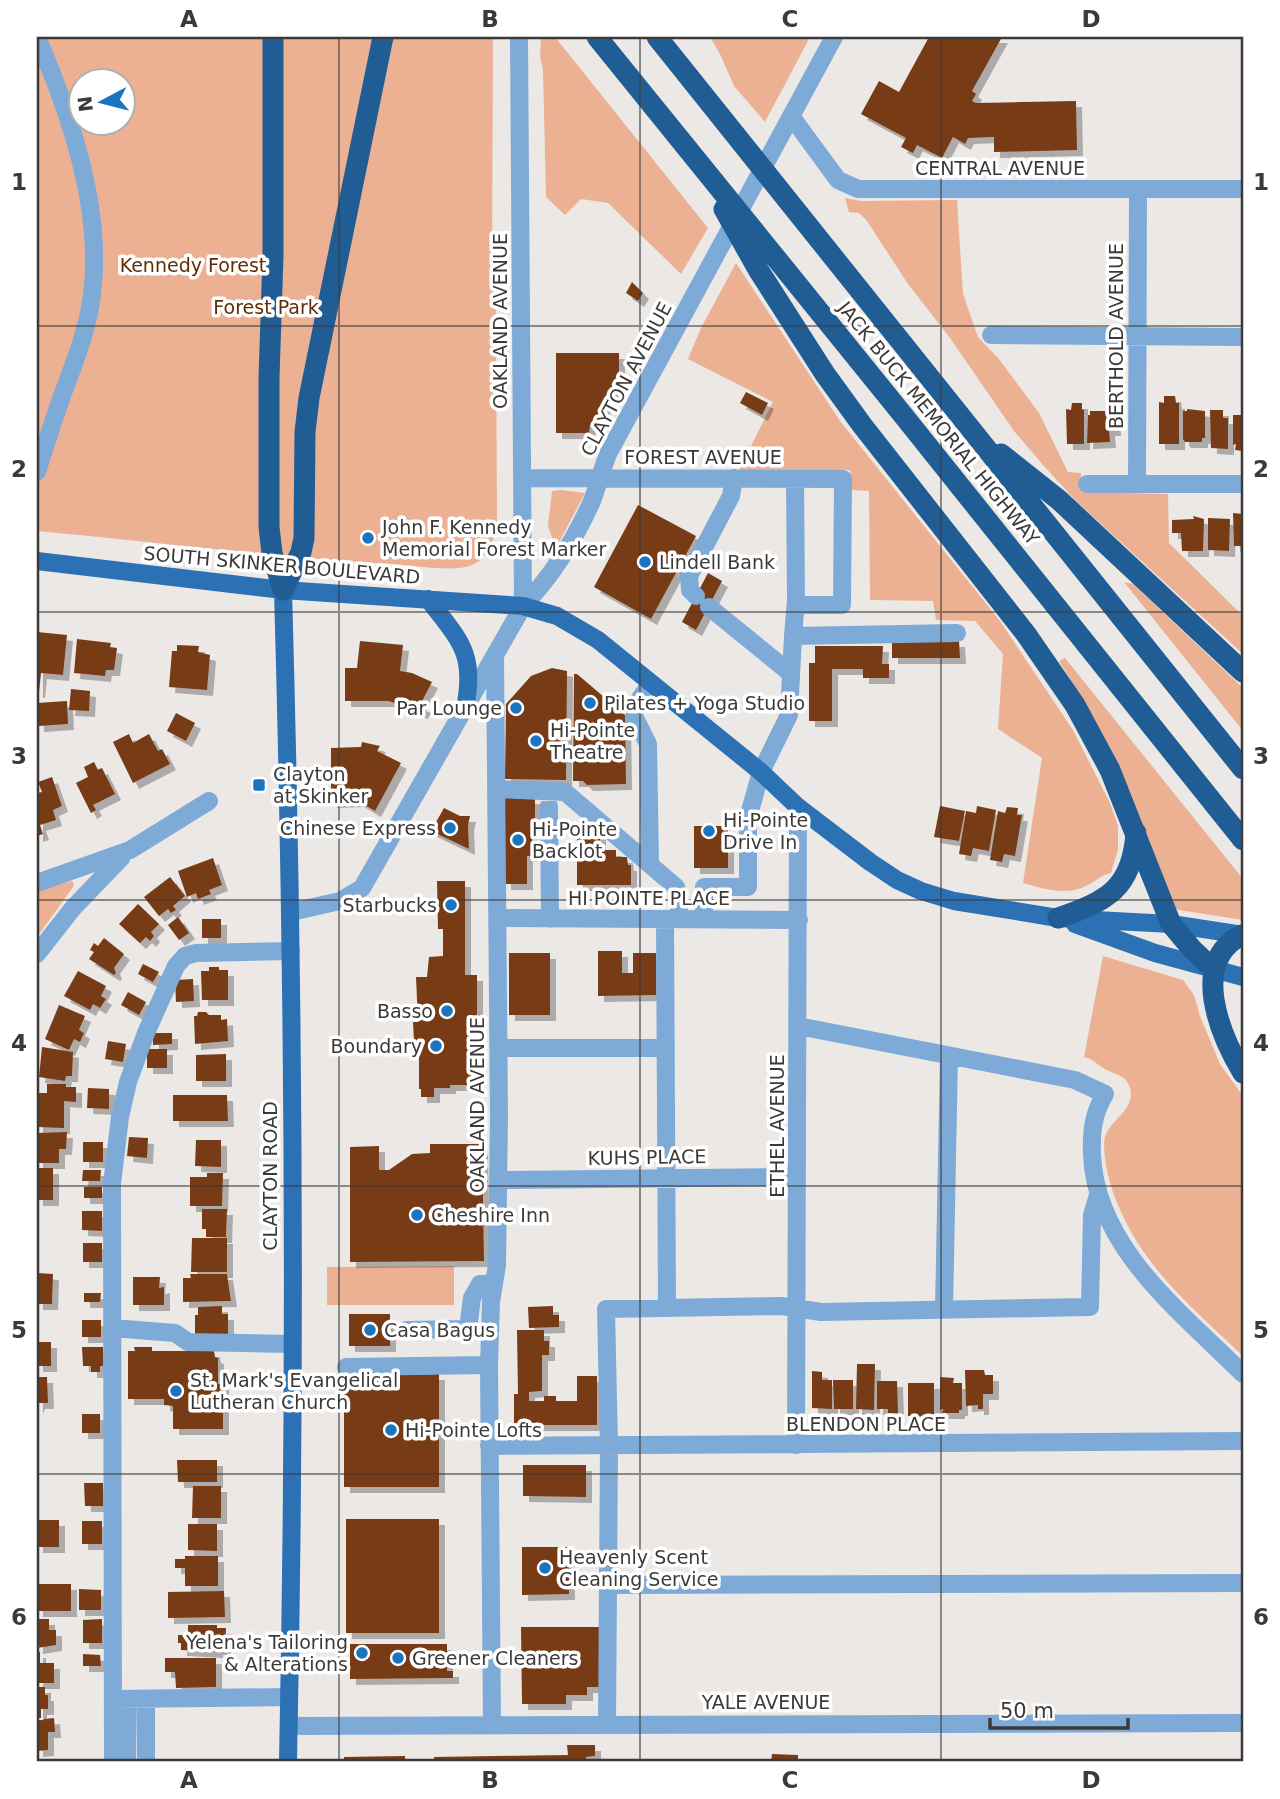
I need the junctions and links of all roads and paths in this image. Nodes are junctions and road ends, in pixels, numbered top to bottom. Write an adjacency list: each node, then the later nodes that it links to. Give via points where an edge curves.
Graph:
1 (37, 37): 16 (street, via 84,175 94,253 85,332)
2 (273, 37): 25 (highway, via 269,527)
3 (383, 37): 25 (highway, via 309,398 304,538)
4 (519, 37): 17 (street, OAKLAND AVENUE)
5 (597, 37): 9 (highway, JACK BUCK MEMORIAL HIGHWAY)
6 (657, 37): 15 (highway, JACK BUCK MEMORIAL HIGHWAY)
7 (834, 37): 8 (street, CLAYTON AVENUE)
8 (791, 116): 10 (street, CENTRAL AVENUE, via 838,180 858,190); 18 (street, CLAYTON AVENUE)
9 (694, 155): 42 (highway, via 759,271 825,374 1027,634 1069,696 1110,770); 43 (highway, JACK BUCK MEMORIAL HIGHWAY)
10 (1138, 189): 11 (street, CENTRAL AVENUE); 13 (street, BERTHOLD AVENUE)
11 (1243, 189)
12 (991, 335): 13 (street)
13 (1138, 336): 14 (street); 22 (street, BERTHOLD AVENUE)
14 (1243, 337)
15 (975, 435): 33 (highway, via 1059,500); 36 (highway, JACK BUCK MEMORIAL HIGHWAY)
16 (37, 472)
17 (522, 478): 18 (street, FOREST AVENUE); 28 (street, OAKLAND AVENUE)
18 (599, 478): 19 (street, FOREST AVENUE); 28 (street, CLAYTON AVENUE, via 561,559)
19 (734, 478): 20 (street, FOREST AVENUE); 32 (street, via 732,496 689,576 690,590)
20 (795, 479): 27 (street); 27 (street, FOREST AVENUE, via 843,479 842,605)
21 (1087, 484): 22 (street)
22 (1137, 484): 23 (street)
23 (1243, 484)
24 (37, 561): 25 (main road, SOUTH SKINKER BOULEVARD)
25 (283, 590): 26 (main road, SOUTH SKINKER BOULEVARD); 47 (main road, CLAYTON ROAD)
26 (428, 599): 28 (main road, SOUTH SKINKER BOULEVARD); 35 (main road, via 466,654 470,675)
27 (796, 605): 30 (street)
28 (523, 606): 31 (street, CLAYTON AVENUE); 34 (main road, SOUTH SKINKER BOULEVARD, via 579,628)
29 (957, 633): 30 (street)
30 (793, 636): 32 (street)
31 (495, 655): 35 (street, CLAYTON AVENUE); 38 (street, OAKLAND AVENUE)
32 (789, 672): 37 (street, via 788,718)
33 (1243, 672)
34 (651, 683): 37 (main road, SOUTH SKINKER BOULEVARD); 45 (street, via 636,704 634,716 648,744)
35 (465, 708): 47 (street, CLAYTON AVENUE, via 362,888 340,901)
36 (1243, 769)
37 (761, 772): 41 (main road, SOUTH SKINKER BOULEVARD); 52 (street, via 748,818 748,887 704,887)
38 (498, 789): 45 (street, via 565,792); 48 (street, OAKLAND AVENUE)
39 (209, 801): 44 (street)
40 (549, 806): 50 (street)
41 (797, 807): 49 (main road, SOUTH SKINKER BOULEVARD, via 870,862 921,891); 53 (street, ETHEL AVENUE)
42 (1136, 831): 49 (highway, via 1132,860 1120,886 1101,901); 54 (highway)
43 (1243, 840)
44 (130, 850): 46 (street); 57 (street, via 73,908)
45 (650, 864): 51 (street, via 676,887 679,896)
46 (37, 883)
47 (291, 912): 56 (main road, CLAYTON ROAD)
48 (498, 918): 50 (street, HI POINTE PLACE); 61 (street, OAKLAND AVENUE)
49 (1058, 918): 54 (main road); 58 (main road)
50 (551, 919): 51 (street, HI POINTE PLACE)
51 (672, 919): 52 (street, HI POINTE PLACE); 62 (street)
52 (704, 919): 53 (street, HI POINTE PLACE)
53 (799, 920): 60 (street, ETHEL AVENUE)
54 (1171, 924): 55 (main road); 58 (highway)
55 (1243, 935): 58 (highway, via 1223,947)
56 (291, 951): 73 (street, via 197,953 185,956 176,966 128,1082 120,1117 112,1184); 75 (main road, CLAYTON ROAD)
57 (37, 954)
58 (1213, 969): 59 (main road); 64 (highway, via 1224,1035)
59 (1243, 977)
60 (798, 1026): 63 (street); 65 (street, ETHEL AVENUE)
61 (499, 1048): 62 (street); 67 (street, OAKLAND AVENUE)
62 (666, 1048): 66 (street)
63 (949, 1056): 68 (street, via 1075,1080 1105,1094 1093,1119); 72 (street)
64 (1243, 1073)
65 (797, 1177): 66 (street, KUHS PLACE); 71 (street, ETHEL AVENUE)
66 (667, 1178): 67 (street, KUHS PLACE); 70 (street)
67 (498, 1180): 69 (street, OAKLAND AVENUE)
68 (1098, 1195): 72 (street, via 1092,1215 1090,1307); 78 (street, via 1128,1253)
69 (494, 1283): 74 (street, via 480,1284 472,1298 468,1329); 76 (street, OAKLAND AVENUE)
70 (667, 1308): 71 (street); 82 (street, via 606,1309)
71 (797, 1308): 72 (street, via 821,1312); 80 (street, ETHEL AVENUE)
72 (944, 1310)
73 (112, 1328): 75 (street, via 175,1333 188,1342); 86 (street)
74 (406, 1330)
75 (291, 1344): 85 (main road, CLAYTON ROAD)
76 (489, 1365): 77 (street); 81 (street, OAKLAND AVENUE)
77 (346, 1367)
78 (1243, 1374)
79 (1243, 1441): 80 (street, BLENDON PLACE)
80 (796, 1445): 82 (street, BLENDON PLACE)
81 (489, 1446): 82 (street, BLENDON PLACE); 89 (street, OAKLAND AVENUE)
82 (609, 1446): 84 (street)
83 (1243, 1584): 84 (street)
84 (608, 1585): 87 (street)
85 (289, 1698): 86 (street); 90 (main road, CLAYTON ROAD)
86 (136, 1699): 91 (street); 92 (street); 93 (street); 94 (street); 95 (street)
87 (607, 1723): 88 (street, YALE AVENUE); 89 (street, YALE AVENUE)
88 (1243, 1723)
89 (492, 1724): 90 (street, YALE AVENUE)
90 (289, 1726): 96 (main road, CLAYTON ROAD)
91 (113, 1762)
92 (127, 1762)
93 (136, 1762)
94 (146, 1762)
95 (155, 1762)
96 (288, 1762)

